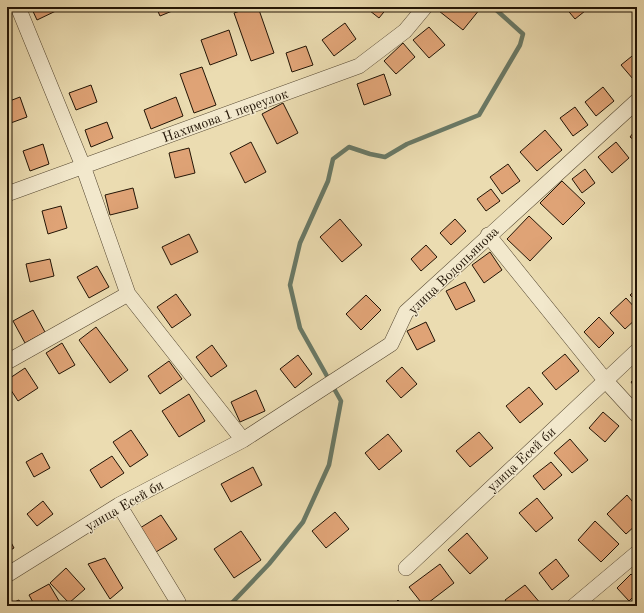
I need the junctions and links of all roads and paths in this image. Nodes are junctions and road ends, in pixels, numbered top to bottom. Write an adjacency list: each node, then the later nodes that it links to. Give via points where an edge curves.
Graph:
1 (18, 7): 4 (street)
2 (425, 7): 4 (street, Нахимова 1 переулок, via 405,31 359,66)
3 (637, 101): 6 (street, улица Водопьянова)
4 (82, 166): 5 (street, Нахимова 1 переулок); 7 (street)
5 (7, 194)
6 (488, 235): 10 (street); 12 (street, улица Водопьянова, via 406,312 391,344)
7 (128, 294): 9 (street); 12 (street)
8 (637, 351): 10 (street, улица Есей би)
9 (7, 362)
10 (605, 380): 11 (street); 15 (street, улица Есей би)
11 (637, 415)
12 (243, 440): 13 (street, улица Есей би)
13 (119, 505): 16 (street, улица Есей би); 17 (street, via 178,602)
14 (637, 553): 18 (street)
15 (406, 568)
16 (7, 575)
17 (177, 606)
18 (574, 606)

